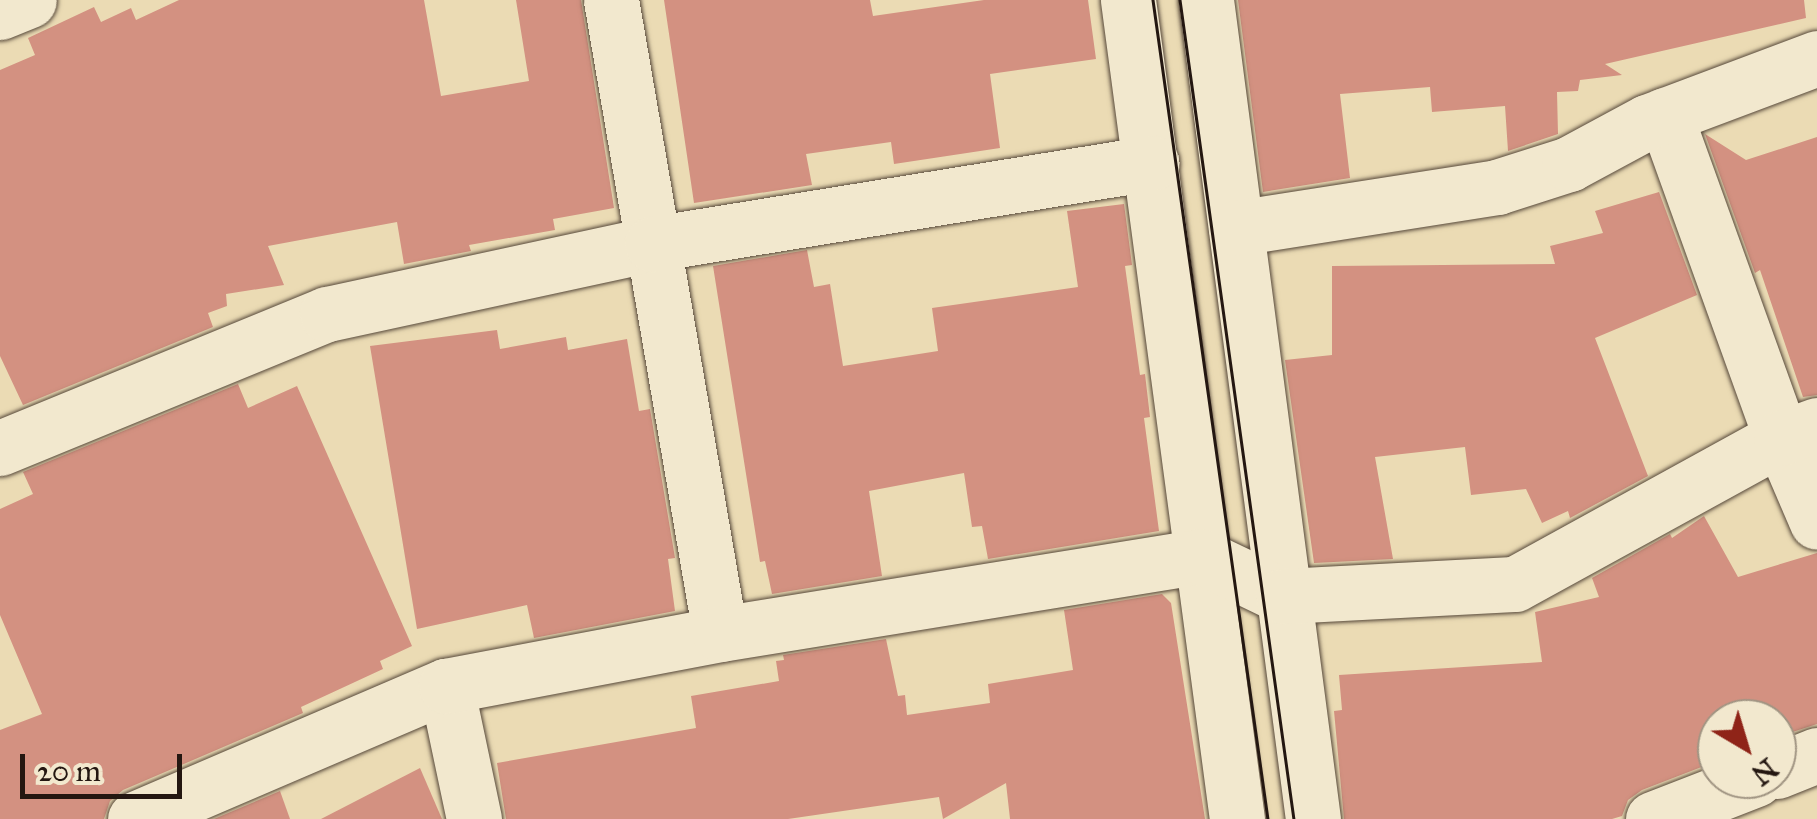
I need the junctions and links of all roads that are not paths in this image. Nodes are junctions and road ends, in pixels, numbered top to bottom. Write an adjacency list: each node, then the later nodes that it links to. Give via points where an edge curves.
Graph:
1 (29, 0): 5 (street)
2 (610, 0): 10 (street)
3 (1128, 0): 8 (street)
4 (1206, 0): 9 (street)
5 (0, 12)
6 (1817, 58): 7 (street)
7 (1665, 115): 9 (street, via 1569,164 1497,186); 11 (street)
8 (1150, 163): 10 (street); 14 (street)
9 (1236, 228): 15 (street)
10 (652, 244): 12 (street, via 327,314); 16 (street)
11 (1799, 431): 13 (street); 15 (street, via 1514,584)
12 (0, 448)
13 (1817, 522)
14 (1200, 556): 15 (street); 16 (street); 21 (street)
15 (1283, 596): 22 (street)
16 (720, 634): 17 (street)
17 (446, 686): 19 (street); 20 (street)
18 (1719, 799): 23 (street)
19 (136, 819)
20 (474, 819)
21 (1237, 819)
22 (1313, 819)
23 (1653, 819)

